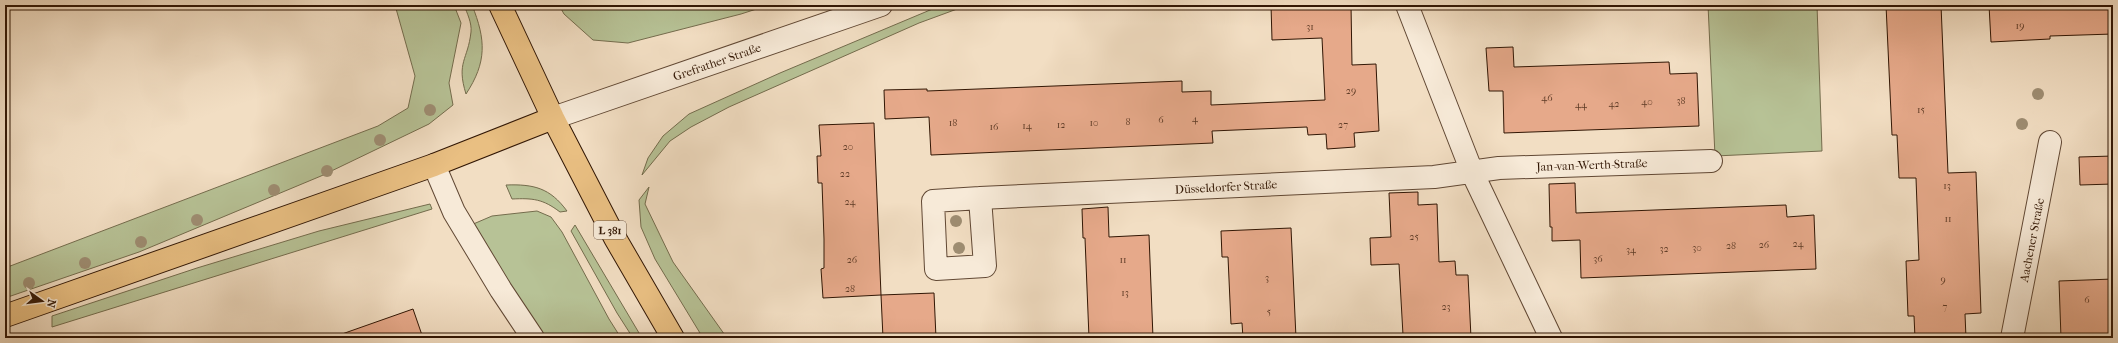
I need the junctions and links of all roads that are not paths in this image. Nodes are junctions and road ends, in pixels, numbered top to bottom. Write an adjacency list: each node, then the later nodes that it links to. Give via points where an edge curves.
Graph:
1 (500, 5): 4 (main road, L 381)
2 (881, 5): 4 (street, Grefrather Straße)
3 (1407, 5): 8 (street)
4 (553, 118): 7 (main road); 12 (main road, L 381, via 615,238)
5 (2050, 142): 14 (street, Aachener Straße)
6 (1711, 161): 8 (street, Jan-van-Werth-Straße, via 1499,168)
7 (434, 165): 10 (main road); 11 (street, via 454,212)
8 (1472, 172): 9 (street, Düsseldorfer Straße, via 1434,177); 13 (street)
9 (980, 198)
10 (5, 316)
11 (533, 338)
12 (673, 338)
13 (1551, 338)
14 (2012, 338)

